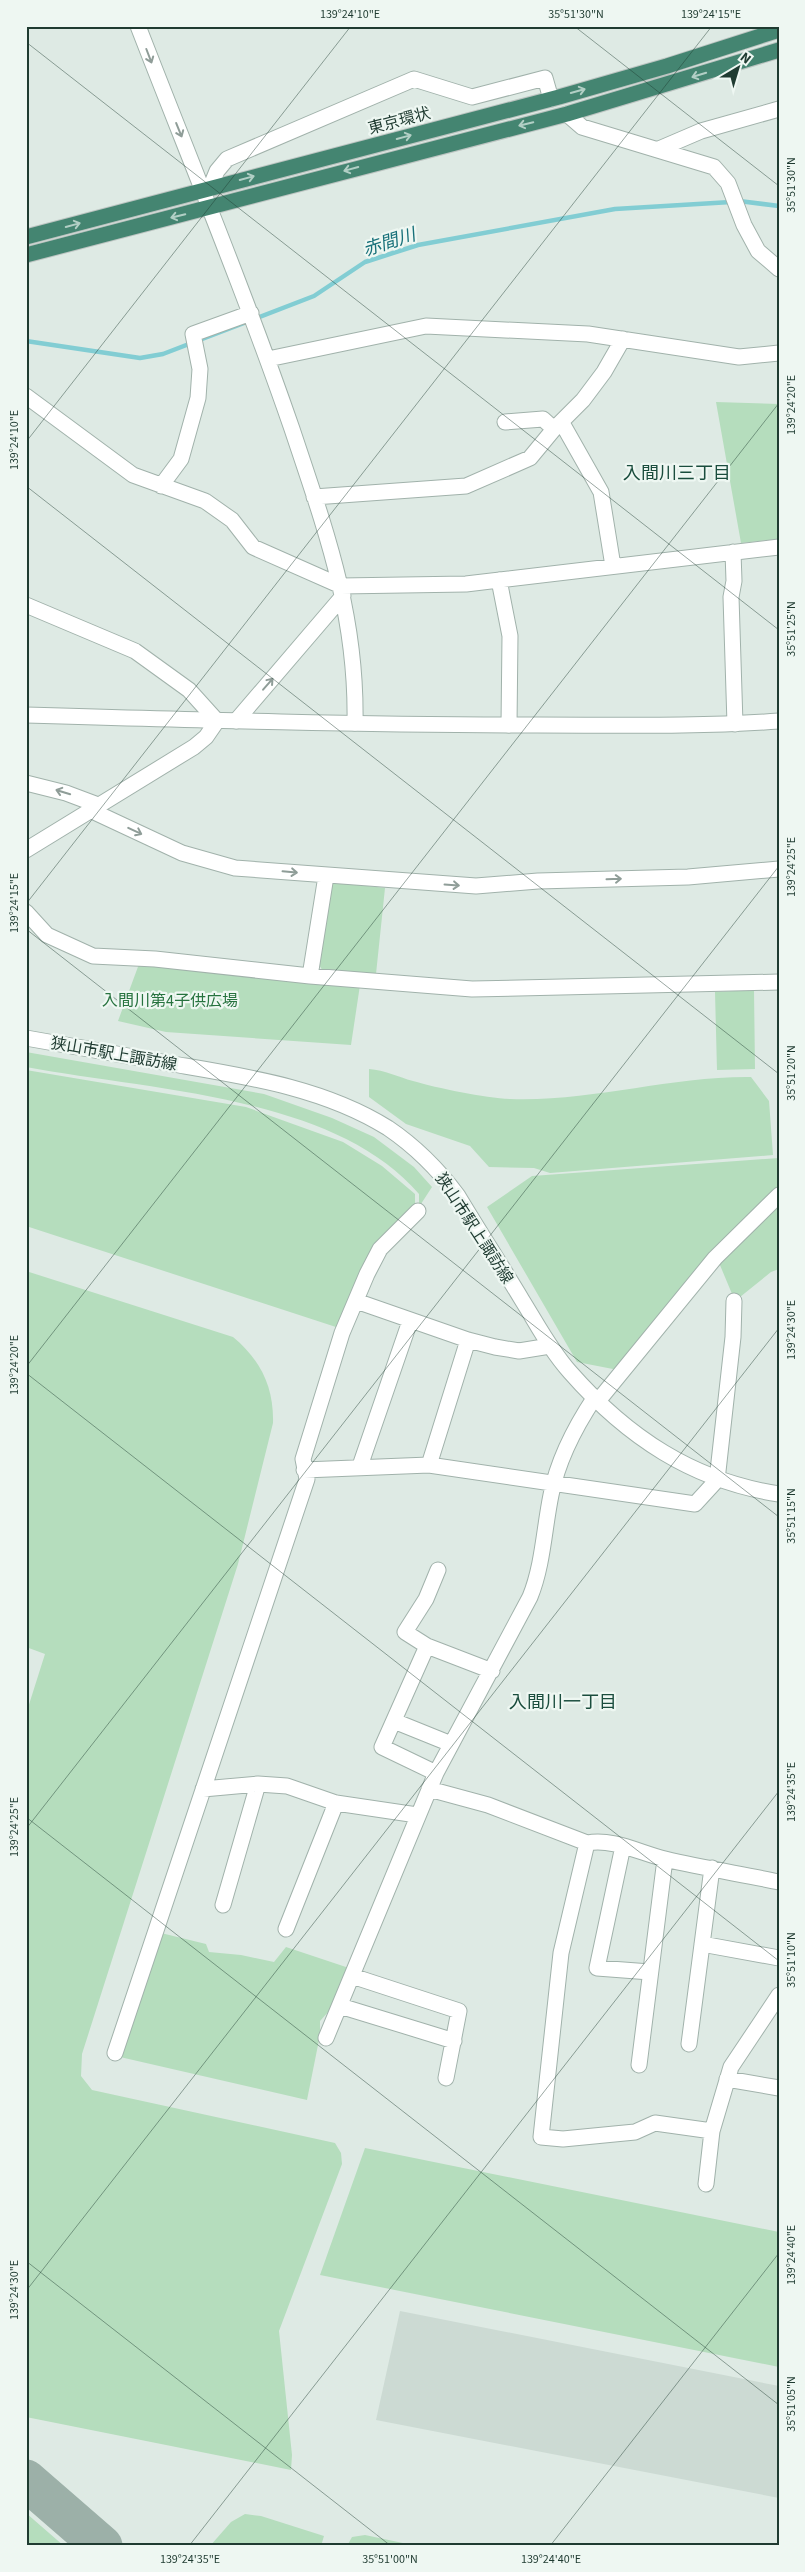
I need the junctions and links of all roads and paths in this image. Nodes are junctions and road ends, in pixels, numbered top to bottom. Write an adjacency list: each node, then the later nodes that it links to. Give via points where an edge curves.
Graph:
1 (138, 26): 8 (street, one-way to 8)
2 (779, 30): 4 (highway, 東京環状, one-way to 2)
3 (779, 50): 6 (highway, one-way to 6)
4 (551, 99): 8 (highway, 東京環状, one-way to 4); 8 (street, via 545,78 472,97 414,79 227,159)
5 (779, 108): 7 (street, via 701,131)
6 (567, 114): 7 (street, via 582,127); 9 (highway, one-way to 9)
7 (659, 149): 12 (street, via 714,167 728,183 758,251)
8 (207, 190): 9 (street); 10 (highway, 東京環状, one-way to 8)
9 (211, 208): 11 (highway, one-way to 11); 13 (street)
10 (26, 237)
11 (26, 254)
12 (779, 269)
13 (253, 318): 16 (street); 20 (street, via 195,343 200,369 198,398 181,460)
14 (624, 339): 15 (street, via 739,357); 16 (street, via 588,334 426,326); 19 (street, via 583,400)
15 (779, 354)
16 (268, 359): 21 (street)
17 (26, 396): 20 (street, via 133,475)
18 (505, 422): 19 (street, via 543,419)
19 (558, 426): 21 (street, via 530,458 466,486); 24 (street, via 601,492)
20 (160, 486): 26 (street, via 205,501 221,510 253,546)
21 (314, 496): 26 (street)
22 (779, 547): 23 (street)
23 (733, 552): 24 (street); 33 (street, via 734,581 730,597)
24 (613, 566): 25 (street)
25 (499, 580): 26 (street); 34 (street, via 510,636)
26 (342, 591): 29 (street, one-way to 26); 32 (street, via 354,667)
27 (26, 605): 31 (street, via 135,651 189,690)
28 (26, 714): 31 (street)
29 (236, 721): 31 (street); 32 (street)
30 (779, 721): 33 (street)
31 (217, 722): 36 (street, via 194,747)
32 (354, 723): 34 (street)
33 (735, 724): 34 (street)
34 (509, 725)
35 (26, 783): 36 (street, one-way to 35, via 66,792)
36 (94, 808): 37 (street); 39 (street, one-way to 39, via 191,856 235,868)
37 (26, 850)
38 (779, 869): 39 (street, one-way to 38, via 476,886 688,877)
39 (326, 876): 41 (street)
40 (26, 912): 41 (street, via 47,936 93,956 155,959)
41 (310, 976): 42 (street, via 472,989)
42 (779, 982)
43 (26, 1038): 50 (street, 狭山市駅上諏訪線, via 283,1085 360,1113 387,1128 426,1157 458,1196)
44 (779, 1195): 51 (street, via 715,1258)
45 (418, 1211): 46 (street, via 380,1249)
46 (356, 1301): 48 (street); 54 (street, via 342,1333 303,1459)
47 (734, 1302): 55 (street, via 734,1337)
48 (410, 1321): 49 (street); 53 (street)
49 (468, 1340): 50 (street, via 519,1351); 52 (street)
50 (550, 1346): 51 (street, 狭山市駅上諏訪線)
51 (597, 1399): 55 (street, 狭山市駅上諏訪線, via 654,1448); 56 (street, via 574,1431)
52 (429, 1465): 53 (street); 56 (street)
53 (360, 1466): 54 (street)
54 (304, 1470): 65 (street, via 307,1479 302,1495)
55 (717, 1480): 56 (street, via 695,1504); 57 (street, 狭山市駅上諏訪線)
56 (554, 1482): 60 (street, via 537,1580)
57 (779, 1494)
58 (438, 1570): 59 (street, via 426,1599 405,1632)
59 (427, 1646): 60 (street); 61 (street)
60 (492, 1671): 62 (street)
61 (394, 1721): 62 (street); 63 (street, via 382,1747)
62 (452, 1744): 63 (street)
63 (436, 1773): 66 (street)
64 (258, 1784): 65 (street); 67 (street, via 287,1786); 74 (street)
65 (203, 1789): 85 (street)
66 (429, 1789): 68 (street); 69 (street, via 488,1806)
67 (336, 1803): 68 (street); 75 (street)
68 (417, 1815): 79 (street)
69 (587, 1843): 70 (street, via 596,1841); 90 (street, via 561,1954 541,2137 563,2139 635,2132 655,2123)
70 (623, 1846): 71 (street); 78 (street, via 597,1968)
71 (665, 1859): 72 (street); 78 (street)
72 (712, 1868): 73 (street); 76 (street)
73 (779, 1882)
74 (223, 1905)
75 (286, 1929)
76 (702, 1944): 77 (street); 84 (street)
77 (779, 1958)
78 (650, 1972): 86 (street)
79 (352, 1976): 81 (street); 83 (street, via 459,2011)
80 (779, 1995): 88 (street, via 731,2067)
81 (340, 2006): 82 (street); 83 (street)
82 (326, 2038)
83 (454, 2041): 87 (street)
84 (689, 2044)
85 (115, 2053)
86 (639, 2065)
87 (446, 2078)
88 (727, 2079): 89 (street); 90 (street)
89 (779, 2088)
90 (712, 2131): 91 (street)
91 (706, 2184)

